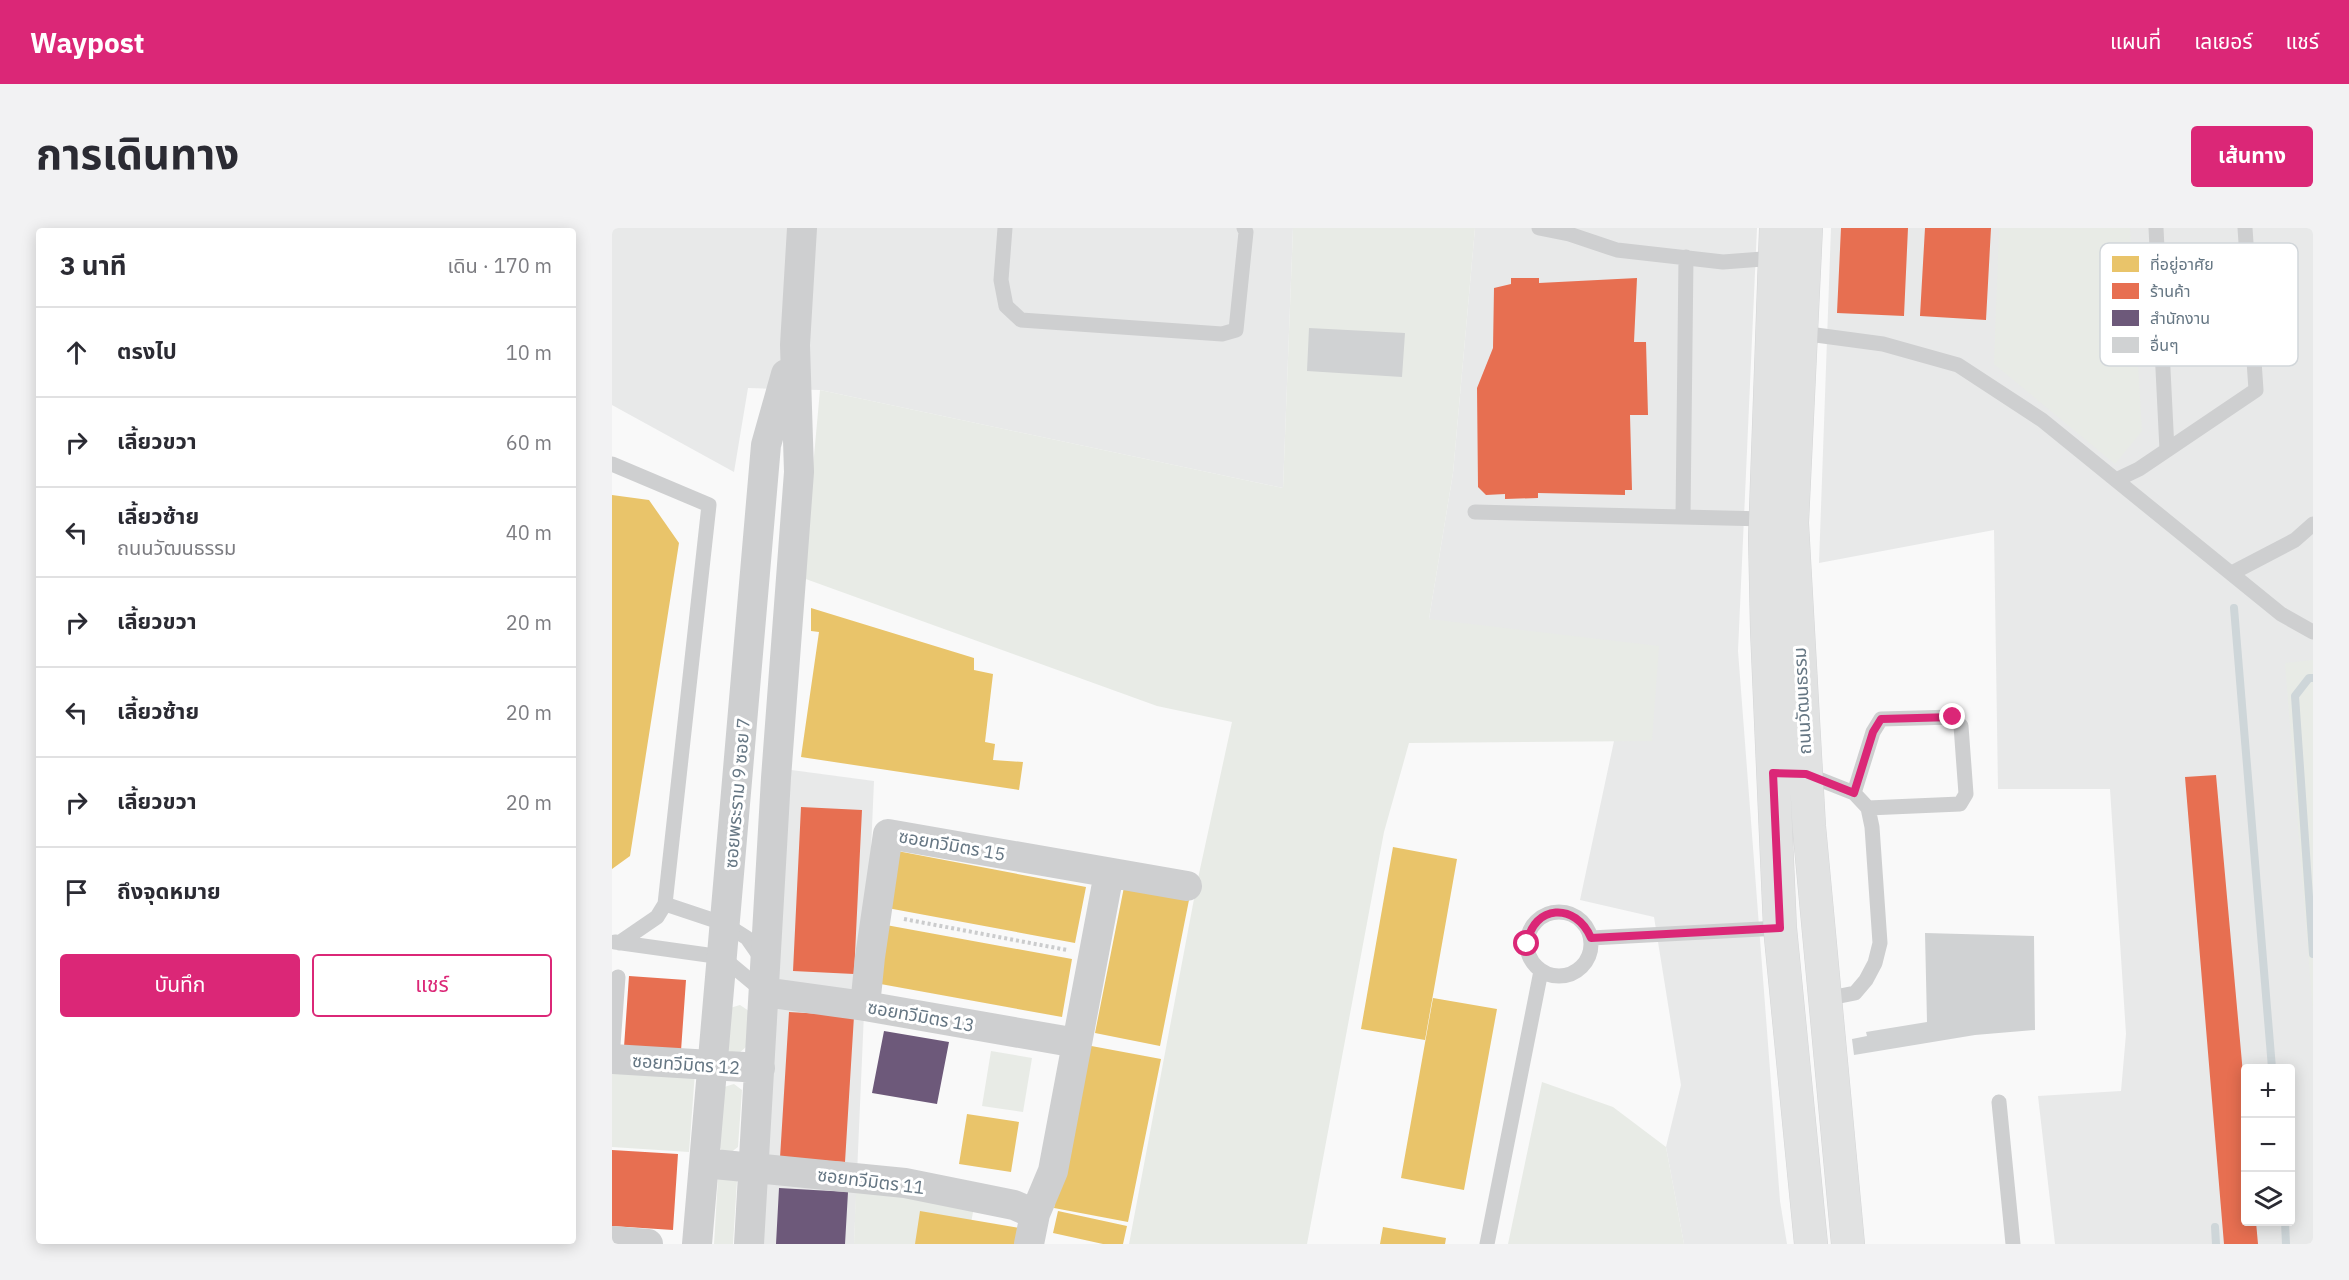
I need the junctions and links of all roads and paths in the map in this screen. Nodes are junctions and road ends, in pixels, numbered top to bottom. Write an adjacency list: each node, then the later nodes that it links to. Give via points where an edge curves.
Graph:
1 (802, 228): 13 (street, ซอยพระราม 9 ซอย 7)
2 (1005, 228): 3 (lane, via 1001,280 1006,306 1021,320 1222,334 1236,330)
3 (1244, 228)
4 (1539, 228): 11 (lane, via 1617,250)
5 (1806, 228): 12 (street, ถนนวัฒนธรรม)
6 (2156, 228): 9 (lane)
7 (2245, 228): 10 (lane)
8 (1776, 243): 11 (lane, via 1723,262); 12 (street, ถนนวัฒนธรรม)
9 (2157, 243)
10 (2246, 243)
11 (1686, 257): 22 (lane)
12 (1787, 332): 20 (lane, via 1883,344 1958,365 2042,420); 23 (street, ถนนวัฒนธรรม); 30 (street, ถนนวัฒนธรรม, via 1792,523)
13 (795, 345): 17 (street, ซอยพระราม 9 ซอย 7); 18 (street, ซอยพระราม 9 ซอย 7)
14 (2162, 366): 16 (lane)
15 (2254, 366): 16 (lane, via 2256,390)
16 (2167, 450): 20 (lane)
17 (766, 454): 18 (street); 26 (street, ซอยพระราม 9 ซอย 7)
18 (798, 456): 27 (street, ซอยพระราม 9 ซอย 7)
19 (612, 464): 37 (lane, via 709,505)
20 (2116, 480): 25 (lane)
21 (1475, 512): 22 (lane)
22 (1683, 517): 23 (lane)
23 (1766, 519): 29 (street, ถนนวัฒนธรรม)
24 (2313, 524): 25 (lane, via 2295,540)
25 (2232, 573): 28 (lane, via 2281,614)
26 (754, 588): 27 (street); 32 (street, ซอยพระราม 9 ซอย 7)
27 (790, 593): 33 (street, ซอยพระราม 9 ซอย 7)
28 (2313, 632)
29 (1773, 773): 30 (street); 40 (street, ถนนวัฒนธรรม)
30 (1806, 774): 31 (lane); 48 (street, ถนนวัฒนธรรม)
31 (1854, 793): 34 (lane); 34 (lane, via 1873,732 1881,719 1953,717 1957,721 1961,726 1966,794 1960,804)
32 (736, 801): 33 (street); 39 (street, ซอยพระราม 9 ซอย 7)
33 (775, 804): 47 (street, ซอยพระราม 9 ซอย 7)
34 (1868, 808): 48 (lane, via 1880,943 1875,963 1855,993)
35 (1109, 873): 36 (street, ซอยทวีมิตร 15); 38 (street, ซอยทวีมิตร 15, via 888,834); 43 (street)
36 (1187, 886)
37 (665, 904): 39 (lane); 42 (lane, via 657,917)
38 (876, 914): 43 (path); 50 (street, ซอยทวีมิตร 15)
39 (725, 924): 44 (street, ซอยพระราม 9 ซอย 7); 47 (lane, via 747,938)
40 (1780, 928): 41 (lane); 49 (street, ถนนวัฒนธรรม)
41 (1591, 938): 45 (lane, via 1588,959 1572,974 1561,977); 45 (lane, via 1572,915 1551,913 1541,917 1528,933 1527,944 1533,963)
42 (615, 942): 44 (lane)
43 (1094, 955): 51 (street)
44 (722, 957): 47 (lane); 53 (street, ซอยพระราม 9 ซอย 7)
45 (1541, 971): 64 (lane)
46 (618, 977): 52 (lane)
47 (765, 978): 50 (street, ซอยทวีมิตร 13); 54 (street, ซอยพระราม 9 ซอย 7)
48 (1825, 999): 49 (street); 66 (street, ถนนวัฒนธรรม)
49 (1788, 1004): 65 (street, ถนนวัฒนธรรม)
50 (865, 1006): 51 (street, ซอยทวีมิตร 13)
51 (1077, 1043): 58 (street, via 1053,1171)
52 (612, 1059): 53 (street, ซอยทวีมิตร 12)
53 (711, 1065): 54 (street, ซอยทวีมิตร 12); 56 (street, ซอยพระราม 9 ซอย 7)
54 (760, 1068): 57 (street, ซอยพระราม 9 ซอย 7)
55 (1999, 1102): 67 (lane)
56 (704, 1163): 57 (street, ซอยทวีมิตร 11); 61 (street, ซอยพระราม 9 ซอย 7)
57 (754, 1167): 58 (street, ซอยทวีมิตร 11, via 904,1183 1014,1205); 62 (street, ซอยพระราม 9 ซอย 7)
58 (1035, 1214): 63 (street)
59 (612, 1241): 60 (street)
60 (648, 1244)
61 (697, 1244)
62 (749, 1244)
63 (1029, 1244)
64 (1487, 1244)
65 (1811, 1244)
66 (1848, 1244)
67 (2013, 1244)

